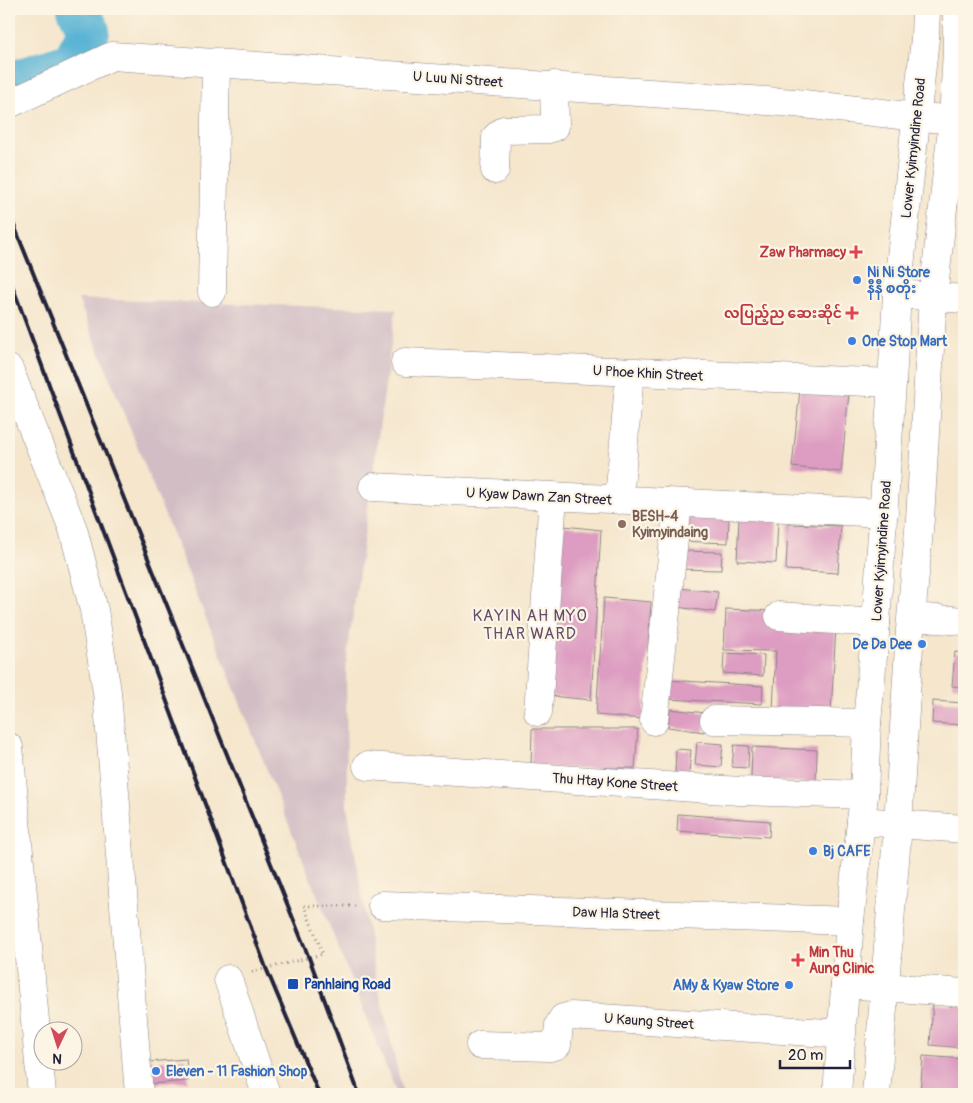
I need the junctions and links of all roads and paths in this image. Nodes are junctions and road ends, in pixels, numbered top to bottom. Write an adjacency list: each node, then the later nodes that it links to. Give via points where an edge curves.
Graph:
1 (926, 9): 6 (street, Lower Kyimyindine Road)
2 (957, 9): 7 (street)
3 (216, 62): 4 (street, U Luu Ni Street); 5 (street, U Luu Ni Street, via 112,56); 9 (street)
4 (554, 85): 6 (street, U Luu Ni Street, via 795,102); 8 (street, via 555,127 504,130 496,137)
5 (9, 104)
6 (917, 117): 7 (street, U Luu Ni Street); 10 (street, Lower Kyimyindine Road)
7 (958, 120): 11 (street)
8 (495, 170)
9 (212, 292)
10 (897, 294): 11 (street); 16 (street, Lower Kyimyindine Road)
11 (933, 297): 12 (street); 18 (street)
12 (964, 299)
13 (404, 362): 15 (street, U Phoe Khin Street)
14 (9, 369): 46 (street, via 72,529 94,610 107,692)
15 (630, 372): 16 (street, U Phoe Khin Street); 21 (street)
16 (892, 383): 17 (street, Lower Kyimyindine Road)
17 (888, 459): 18 (street); 23 (street, Lower Kyimyindine Road)
18 (924, 461): 24 (street)
19 (373, 487): 20 (street, U Kyaw Dawn Zan Street)
20 (553, 496): 21 (street, U Kyaw Dawn Zan Street); 28 (street)
21 (619, 500): 22 (street, U Kyaw Dawn Zan Street)
22 (678, 503): 23 (street, U Kyaw Dawn Zan Street); 30 (street)
23 (884, 513): 25 (street, Lower Kyimyindine Road)
24 (913, 611): 25 (street); 27 (street); 35 (street)
25 (876, 613): 26 (street); 31 (street, Lower Kyimyindine Road)
26 (779, 616)
27 (964, 621)
28 (538, 712)
29 (714, 720): 31 (street)
30 (654, 721)
31 (867, 722): 34 (street, Lower Kyimyindine Road)
32 (9, 747): 45 (street)
33 (367, 766): 34 (street, Thu Htay Kone Street, via 740,791)
34 (863, 808): 35 (street, Thu Htay Kone Street); 38 (street, Lower Kyimyindine Road)
35 (898, 824): 36 (street, Thu Htay Kone Street); 41 (street)
36 (964, 829)
37 (382, 905): 38 (street, Daw Hla Street); 39 (path, via 304,906 323,954)
38 (850, 921): 40 (street, Lower Kyimyindine Road)
39 (228, 979): 47 (street)
40 (845, 984): 41 (street); 43 (street, Lower Kyimyindine Road)
41 (885, 987): 42 (street); 49 (street)
42 (964, 993)
43 (842, 1034): 44 (street, U Kaung Street, via 571,1016 563,1018 559,1025 557,1045); 48 (street, Lower Kyimyindine Road)
44 (480, 1045)
45 (42, 1094)
46 (139, 1094)
47 (266, 1094)
48 (837, 1094)
49 (876, 1094)

